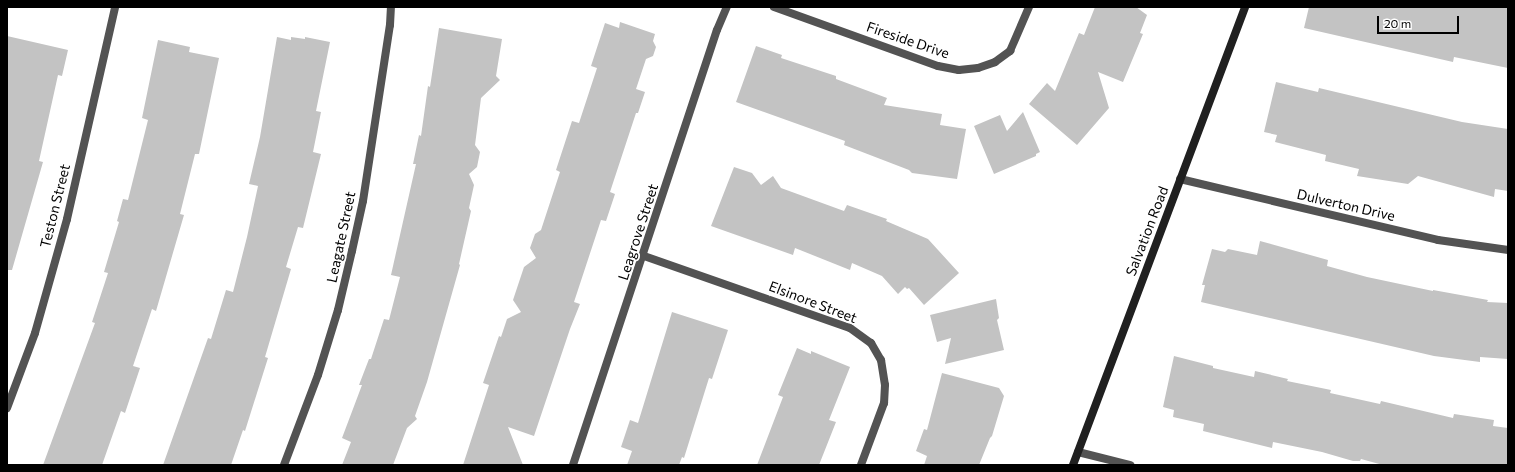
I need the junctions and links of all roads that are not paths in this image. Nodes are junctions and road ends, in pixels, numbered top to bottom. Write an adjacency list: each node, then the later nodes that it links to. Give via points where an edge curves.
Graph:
1 (116, 7): 10 (street, Teston Street, via 67,220 34,333)
2 (391, 7): 12 (street, Leagate Street, via 363,201 352,251 338,310 318,375)
3 (727, 7): 9 (street, Leagrove Street, via 717,30)
4 (774, 7): 5 (street, Fireside Drive, via 938,66 959,70 978,68 995,62 1010,51)
5 (1029, 7)
6 (1245, 7): 7 (street, Salvation Road)
7 (1180, 179): 8 (street, Dulverton Drive, via 1438,240); 11 (street, Salvation Road)
8 (1508, 250)
9 (644, 256): 13 (street, Leagrove Street); 14 (street, Elsinore Street, via 850,328 871,343 881,360 885,385 884,403)
10 (7, 408)
11 (1078, 452): 15 (street, Salvation Road); 16 (street)
12 (284, 465)
13 (573, 465)
14 (861, 465)
15 (1073, 465)
16 (1130, 465)

